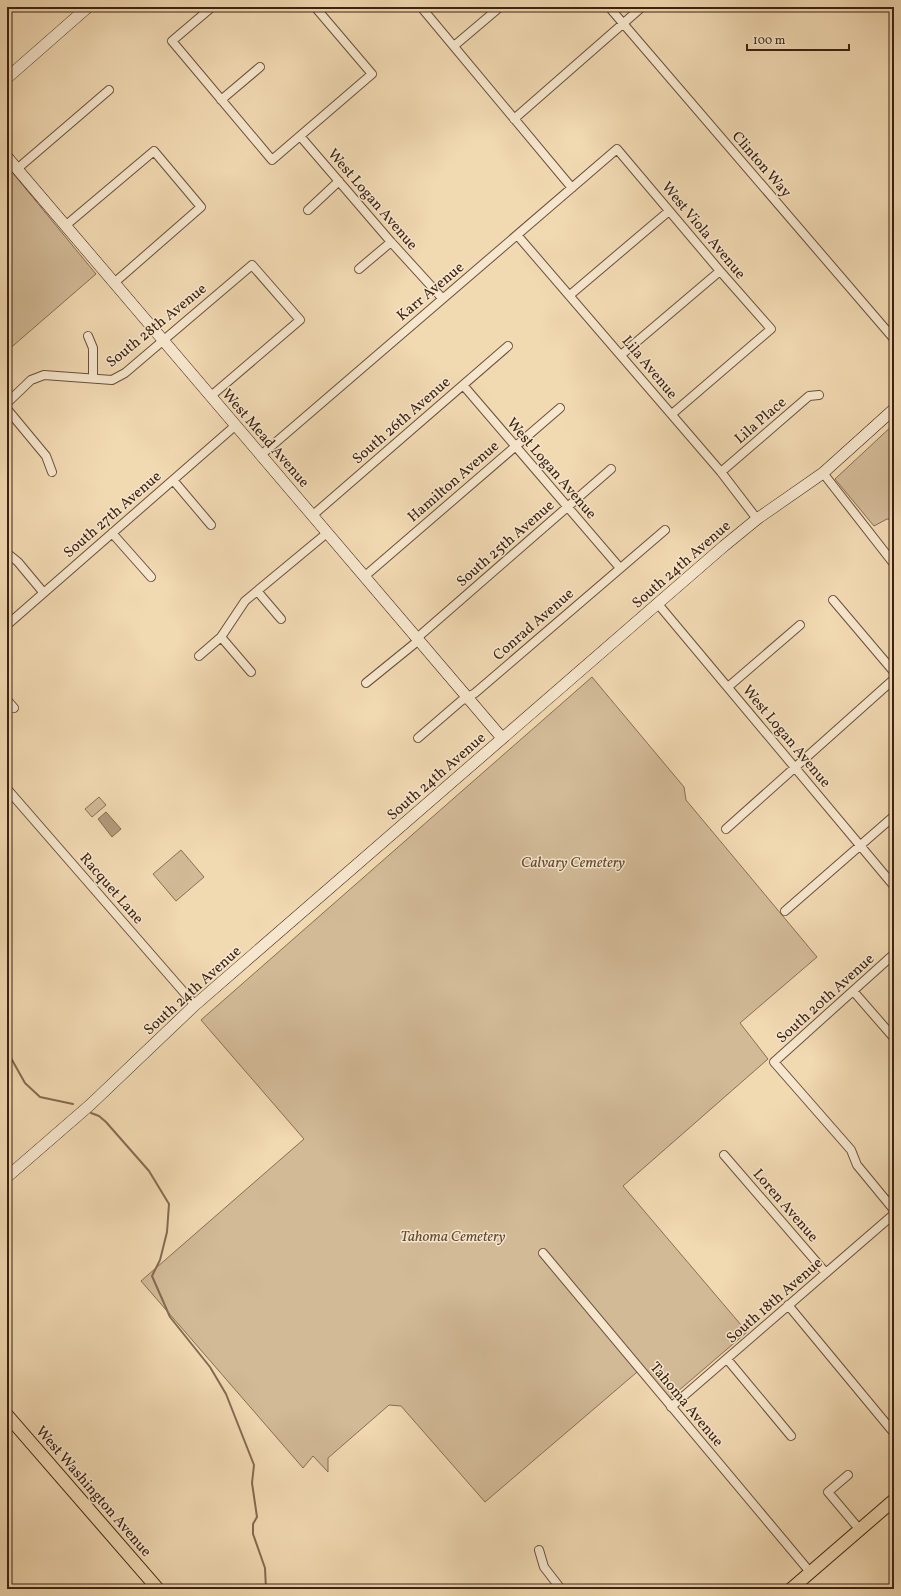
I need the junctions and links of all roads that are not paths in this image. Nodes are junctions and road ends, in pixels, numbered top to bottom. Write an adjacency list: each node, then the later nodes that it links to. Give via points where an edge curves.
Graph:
1 (88, 7): 11 (street)
2 (212, 7): 13 (street, via 172,41)
3 (315, 7): 15 (street, via 372,74)
4 (421, 7): 9 (street)
5 (500, 7): 9 (street)
6 (609, 7): 8 (street, Clinton Way)
7 (642, 7): 8 (street)
8 (623, 24): 14 (street); 32 (street, Clinton Way)
9 (454, 46): 14 (street)
10 (260, 67): 13 (street)
11 (7, 78)
12 (109, 90): 18 (street)
13 (221, 100): 15 (street, via 272,160)
14 (514, 119): 20 (street)
15 (300, 136): 19 (street, West Logan Avenue)
16 (617, 149): 20 (street, Karr Avenue); 22 (street, West Viola Avenue)
17 (7, 157): 18 (street, West Mead Avenue)
18 (17, 168): 23 (street, West Mead Avenue)
19 (339, 181): 21 (street); 25 (street, West Logan Avenue)
20 (572, 188): 24 (street, Karr Avenue)
21 (308, 210)
22 (669, 211): 27 (street, West Viola Avenue); 29 (street)
23 (65, 226): 28 (street, West Mead Avenue); 28 (street, via 154,151 201,207)
24 (518, 236): 29 (street, Lila Avenue); 30 (street, Karr Avenue)
25 (391, 242): 26 (street); 30 (street, West Logan Avenue)
26 (360, 269)
27 (720, 271): 35 (street); 44 (street, West Viola Avenue, via 771,329)
28 (114, 283): 33 (street, West Mead Avenue)
29 (570, 296): 35 (street, Lila Avenue)
30 (442, 298): 47 (street, Karr Avenue)
31 (88, 336): 36 (street, via 93,348)
32 (894, 339)
33 (162, 340): 36 (street, South 28th Avenue, via 125,373 112,380); 39 (street, West Mead Avenue); 39 (street, South 28th Avenue, via 252,265 300,320)
34 (508, 346): 37 (street, South 26th Avenue)
35 (621, 355): 44 (street, Lila Avenue)
36 (93, 378): 40 (street, South 28th Avenue, via 44,375 31,380)
37 (463, 385): 46 (street, West Logan Avenue); 54 (street, South 26th Avenue)
38 (819, 395): 50 (street, Lila Place, via 809,396)
39 (211, 396): 45 (street, West Mead Avenue)
40 (7, 403)
41 (560, 408): 46 (street, Hamilton Avenue)
42 (7, 409): 49 (street, via 46,456)
43 (894, 409): 51 (street, South 24th Avenue)
44 (672, 414): 50 (street, Lila Avenue)
45 (236, 425): 47 (street, West Mead Avenue); 52 (street, South 27th Avenue)
46 (515, 446): 53 (street, West Logan Avenue); 63 (street, Hamilton Avenue)
47 (261, 455): 54 (street, West Mead Avenue)
48 (611, 469): 53 (street, South 25th Avenue)
49 (52, 472)
50 (720, 472): 55 (street, Lila Avenue)
51 (823, 473): 55 (street, South 24th Avenue); 61 (street)
52 (173, 480): 56 (street); 58 (street, South 27th Avenue)
53 (568, 507): 62 (street, West Logan Avenue); 73 (street, South 25th Avenue)
54 (313, 515): 59 (street, West Mead Avenue)
55 (757, 519): 68 (street, South 24th Avenue)
56 (211, 525)
57 (665, 530): 62 (street, Conrad Avenue)
58 (112, 533): 64 (street); 65 (street, South 27th Avenue)
59 (327, 533): 63 (street, West Mead Avenue); 66 (street)
60 (7, 553): 65 (street)
61 (894, 564)
62 (620, 568): 80 (street, Conrad Avenue)
63 (365, 576): 73 (street, West Mead Avenue)
64 (151, 577)
65 (43, 592): 70 (street, South 27th Avenue)
66 (258, 592): 69 (street); 72 (street, via 245,601)
67 (834, 600): 76 (street)
68 (658, 604): 79 (street, West Logan Avenue); 84 (street, South 24th Avenue)
69 (281, 619)
70 (7, 625)
71 (800, 625): 79 (street)
72 (221, 637): 74 (street); 75 (street)
73 (418, 638): 78 (street, South 25th Avenue); 80 (street, West Mead Avenue)
74 (199, 656)
75 (251, 672)
76 (894, 672)
77 (894, 679): 85 (street)
78 (366, 683)
79 (728, 687): 85 (street, West Logan Avenue)
80 (468, 697): 83 (street, Conrad Avenue); 84 (street, West Mead Avenue)
81 (7, 700): 82 (street)
82 (14, 708)
83 (418, 738)
84 (502, 738): 94 (street, South 24th Avenue)
85 (795, 768): 88 (street); 89 (street, West Logan Avenue)
86 (8, 790): 94 (street, Racquet Lane)
87 (894, 816): 89 (street)
88 (726, 829)
89 (860, 846): 90 (street, West Logan Avenue); 91 (street)
90 (894, 886)
91 (785, 911)
92 (894, 954): 93 (street, South 20th Avenue)
93 (854, 992): 95 (street); 98 (street, South 20th Avenue, via 774,1062 851,1150 857,1165)
94 (195, 1005): 97 (street, South 24th Avenue, via 90,1104)
95 (894, 1038)
96 (724, 1155): 101 (street, Loren Avenue)
97 (7, 1177)
98 (894, 1210)
99 (894, 1214): 101 (street, South 18th Avenue)
100 (542, 1252): 104 (street, Tahoma Avenue)
101 (826, 1273): 102 (street, South 18th Avenue)
102 (788, 1306): 103 (street, South 18th Avenue); 106 (street)
103 (727, 1359): 104 (street, South 18th Avenue); 107 (street)
104 (672, 1407): 112 (street, Tahoma Avenue)
105 (7, 1415): 113 (main road, West Washington Avenue)
106 (894, 1433)
107 (791, 1436)
108 (848, 1475): 110 (street, via 828,1492)
109 (894, 1500): 110 (main road)
110 (860, 1530): 112 (main road)
111 (539, 1550): 114 (street, via 544,1567)
112 (810, 1572): 115 (main road)
113 (158, 1589)
114 (561, 1589)
115 (791, 1589)

